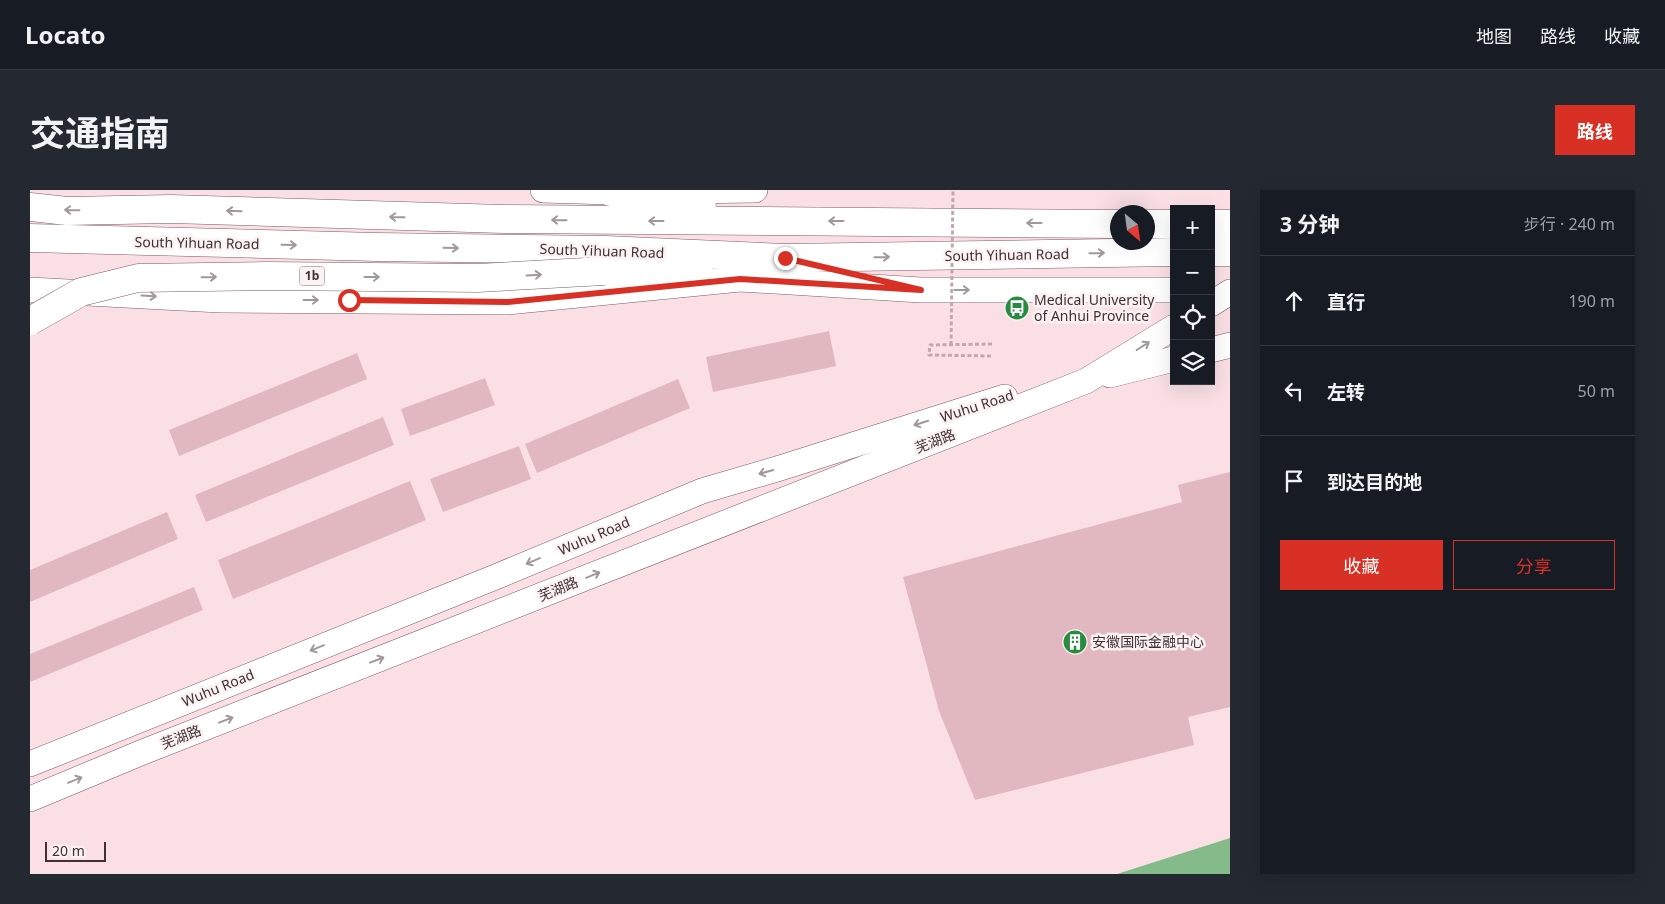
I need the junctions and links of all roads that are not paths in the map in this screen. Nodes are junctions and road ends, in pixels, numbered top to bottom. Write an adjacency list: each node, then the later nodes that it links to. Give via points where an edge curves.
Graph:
1 (543, 190): 3 (main road)
2 (755, 190): 3 (main road)
3 (611, 192): 5 (highway)
4 (30, 207): 5 (highway, South Yihuan Road, one-way to 4, via 608,221 171,209 67,211)
5 (783, 221): 6 (highway, South Yihuan Road, one-way to 5)
6 (1110, 224)
7 (1155, 224): 8 (highway)
8 (1170, 224)
9 (1215, 224): 10 (highway)
10 (1230, 224)
11 (30, 238): 16 (highway, South Yihuan Road, one-way to 16, via 377,247)
12 (1170, 252): 15 (highway, South Yihuan Road, one-way to 12)
13 (1215, 252): 14 (highway)
14 (1230, 252)
15 (785, 258): 16 (highway, South Yihuan Road); 20 (main road)
16 (605, 260): 25 (highway, 1b, one-way to 16, bridge, via 81,292 138,278 478,278)
17 (1230, 285): 18 (main road)
18 (1215, 286)
19 (30, 290): 20 (main road, one-way to 20, via 220,300 507,302 740,279)
20 (921, 290): 21 (main road, one-way to 21)
21 (1170, 290)
22 (1215, 292): 23 (main road)
23 (1230, 292): 24 (main road)
24 (1215, 301)
25 (30, 321)
26 (1170, 329): 30 (main road, one-way to 26)
27 (1230, 345): 28 (main road)
28 (1215, 349)
29 (1170, 360): 30 (main road, Wuhu Road)
30 (1086, 381): 31 (main road, Wuhu Road, one-way to 31, via 1025,390 702,491); 32 (main road, 芜湖路, one-way to 30)
31 (30, 764)
32 (30, 799)

